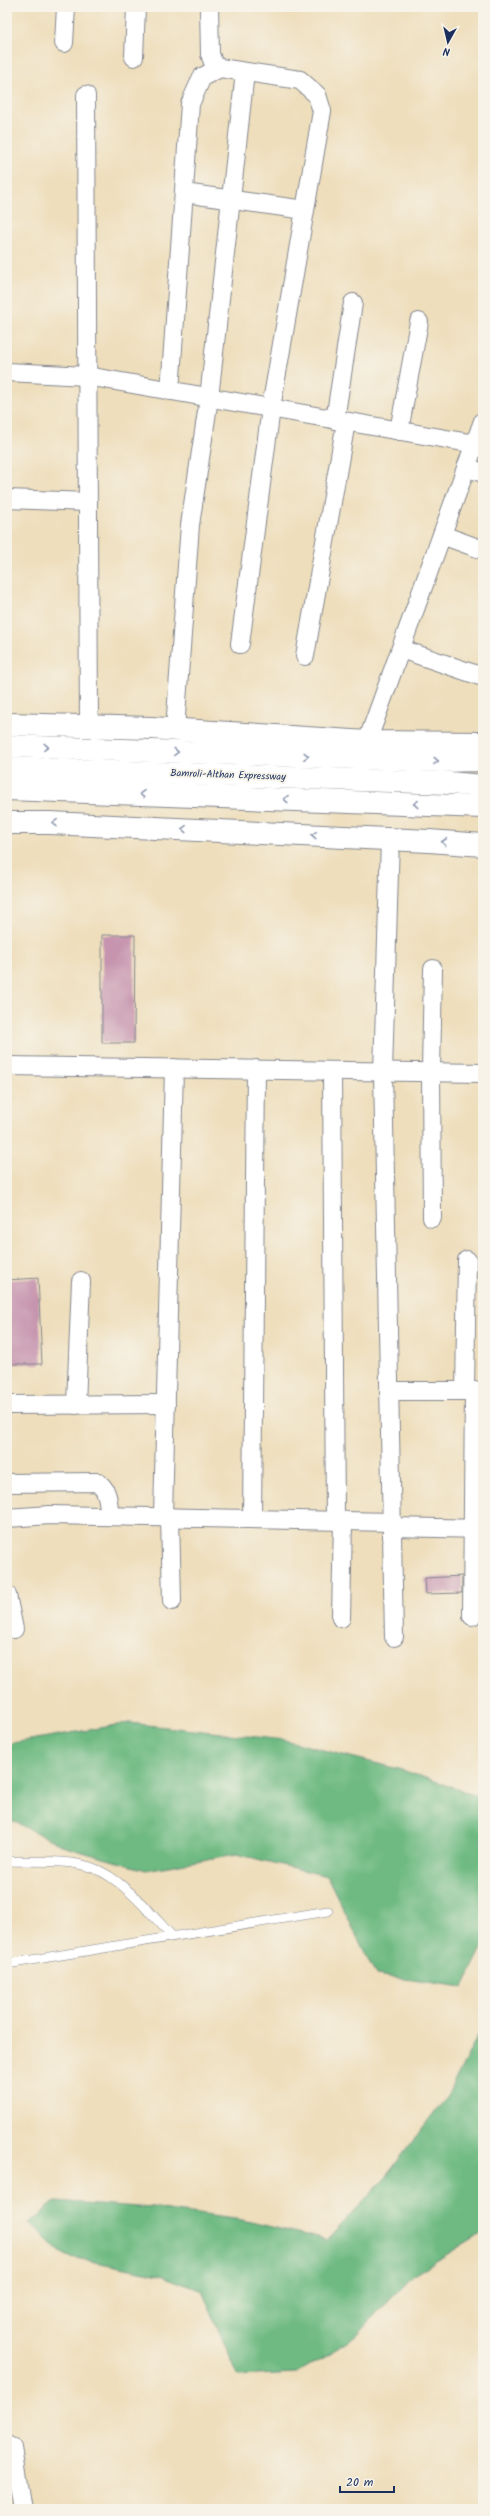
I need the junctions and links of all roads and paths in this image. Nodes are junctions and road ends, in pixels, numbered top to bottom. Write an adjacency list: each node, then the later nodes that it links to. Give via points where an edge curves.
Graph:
1 (66, 7): 4 (street)
2 (136, 7): 5 (street)
3 (209, 7): 6 (street, via 211,60)
4 (64, 43)
5 (134, 57)
6 (220, 68): 7 (street); 9 (street, via 202,77 190,104)
7 (244, 72): 10 (street); 11 (street, via 300,80 317,95 322,111)
8 (86, 95): 15 (street)
9 (184, 193): 10 (street); 16 (street)
10 (231, 199): 11 (street); 17 (street)
11 (305, 210): 18 (street)
12 (353, 304): 19 (street)
13 (419, 322): 21 (street)
14 (7, 372): 15 (street)
15 (87, 376): 16 (street); 25 (street)
16 (170, 391): 17 (street)
17 (209, 398): 18 (street); 34 (street, via 190,525)
18 (271, 408): 19 (street); 28 (street)
19 (341, 421): 21 (street); 30 (street)
20 (483, 421): 22 (street)
21 (399, 431): 22 (street)
22 (475, 444): 23 (street)
23 (475, 470): 26 (street)
24 (7, 499): 25 (street)
25 (88, 502): 33 (street)
26 (442, 535): 27 (street); 29 (street)
27 (483, 550)
28 (240, 644)
29 (401, 649): 31 (street); 35 (street)
30 (306, 656)
31 (483, 677)
32 (7, 724): 33 (main road)
33 (89, 727): 34 (main road)
34 (175, 730): 35 (main road)
35 (367, 742): 38 (main road)
36 (483, 743): 38 (main road)
37 (7, 746): 38 (main road, one-way to 38)
38 (461, 752): 39 (main road)
39 (483, 760)
40 (7, 768): 42 (main road, Bamroli-Althan Expressway)
41 (483, 780): 42 (main road)
42 (449, 783): 43 (main road)
43 (483, 786)
44 (7, 789): 45 (main road, one-way to 44)
45 (483, 807)
46 (7, 823): 47 (main road, one-way to 46, via 56,823)
47 (390, 839): 48 (main road, one-way to 47); 54 (street)
48 (483, 845)
49 (433, 969): 55 (street)
50 (7, 1066): 51 (street)
51 (174, 1068): 52 (street); 62 (street)
52 (256, 1069): 53 (street); 69 (street)
53 (332, 1071): 54 (street); 70 (street)
54 (383, 1072): 55 (street); 60 (street)
55 (431, 1072): 56 (street); 57 (street)
56 (483, 1073)
57 (432, 1218)
58 (466, 1260): 61 (street)
59 (81, 1282): 63 (street)
60 (389, 1391): 61 (street); 71 (street)
61 (474, 1391): 72 (street)
62 (166, 1404): 63 (street); 67 (street)
63 (76, 1405): 64 (street)
64 (7, 1406)
65 (7, 1483): 66 (street, via 97,1482 106,1492)
66 (110, 1516): 67 (street); 68 (street, via 50,1515)
67 (167, 1517): 69 (street); 74 (street)
68 (7, 1518)
69 (252, 1519): 70 (street)
70 (339, 1520): 71 (street); 76 (street)
71 (392, 1524): 72 (street); 78 (street)
72 (478, 1529): 75 (street)
73 (7, 1594): 77 (street)
74 (172, 1601)
75 (472, 1616)
76 (341, 1618)
77 (14, 1629)
78 (394, 1637)
79 (7, 1861): 81 (lane, via 70,1864 93,1868 112,1878)
80 (328, 1911): 81 (lane)
81 (172, 1936): 82 (lane)
82 (7, 1964)
83 (7, 2445): 84 (street, via 12,2448)
84 (22, 2509)

